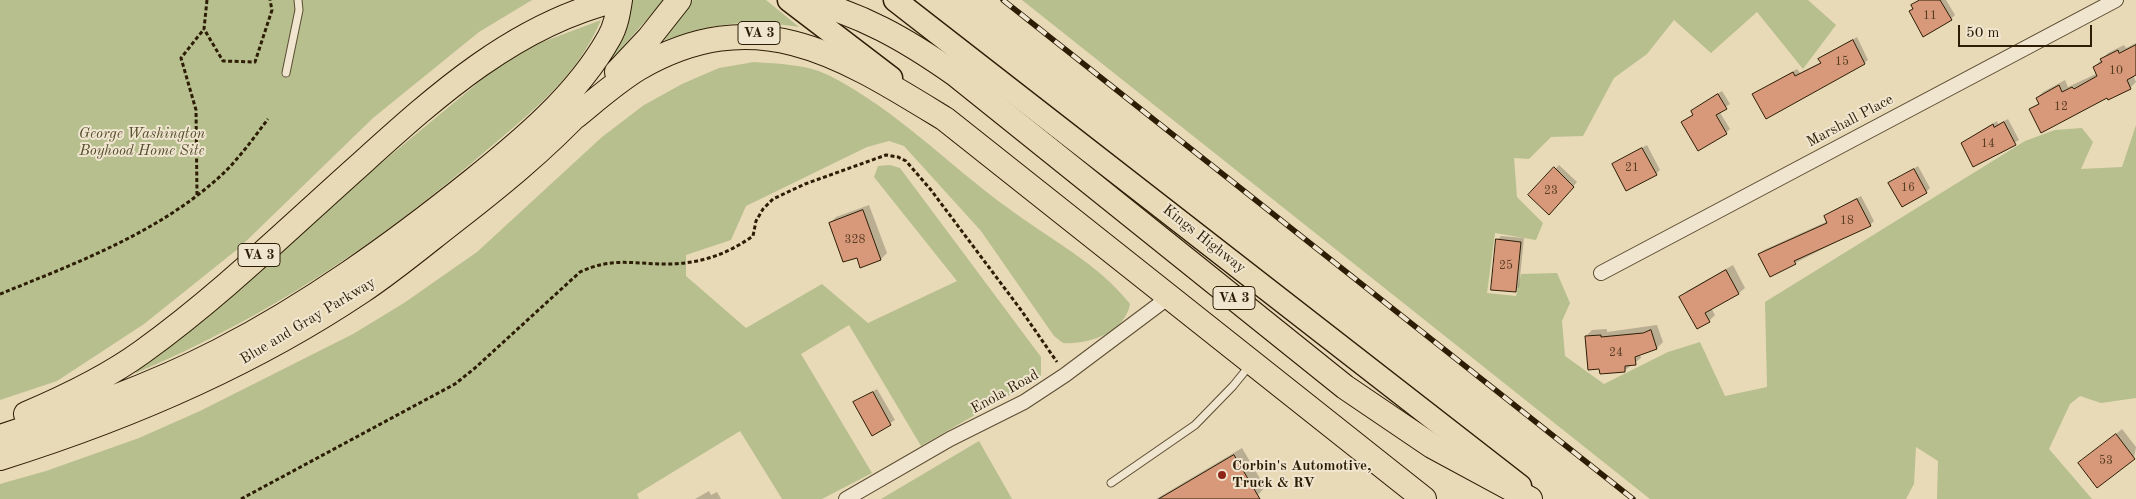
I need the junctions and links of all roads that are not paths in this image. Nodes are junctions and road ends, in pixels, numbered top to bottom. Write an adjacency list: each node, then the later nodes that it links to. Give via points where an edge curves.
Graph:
1 (298, 0): 8 (lane, via 299,10)
2 (618, 0): 14 (highway, VA 3, via 561,18 496,53 409,121 213,296 162,337 103,377); 15 (highway, via 616,22 610,37 551,112 517,144 410,231 359,268 219,351 59,418)
3 (679, 0): 9 (highway, via 649,38)
4 (789, 0): 10 (main road)
5 (802, 0): 20 (highway, VA 3, via 873,24 922,50 1345,387 1432,446)
6 (894, 0): 21 (main road, Kings Highway)
7 (2116, 0): 11 (street, Marshall Place)
8 (286, 73)
9 (576, 116): 10 (highway, VA 3, via 638,68 672,50 695,40 745,32 797,40 826,51 864,70); 16 (highway, Blue and Gray Parkway / VA 3, via 506,181 468,211 363,290 297,331 230,368 148,406)
10 (945, 120): 12 (highway, VA 3)
11 (1600, 272)
12 (1169, 297): 13 (highway, VA 3); 18 (street, Enola Road, via 1024,402 950,439)
13 (1252, 363): 17 (lane, via 1194,425); 19 (highway, VA 3)
14 (0, 426)
15 (0, 436)
16 (0, 458)
17 (1111, 483)
18 (846, 499)
19 (1424, 499)
20 (1530, 499)
21 (1537, 499)

